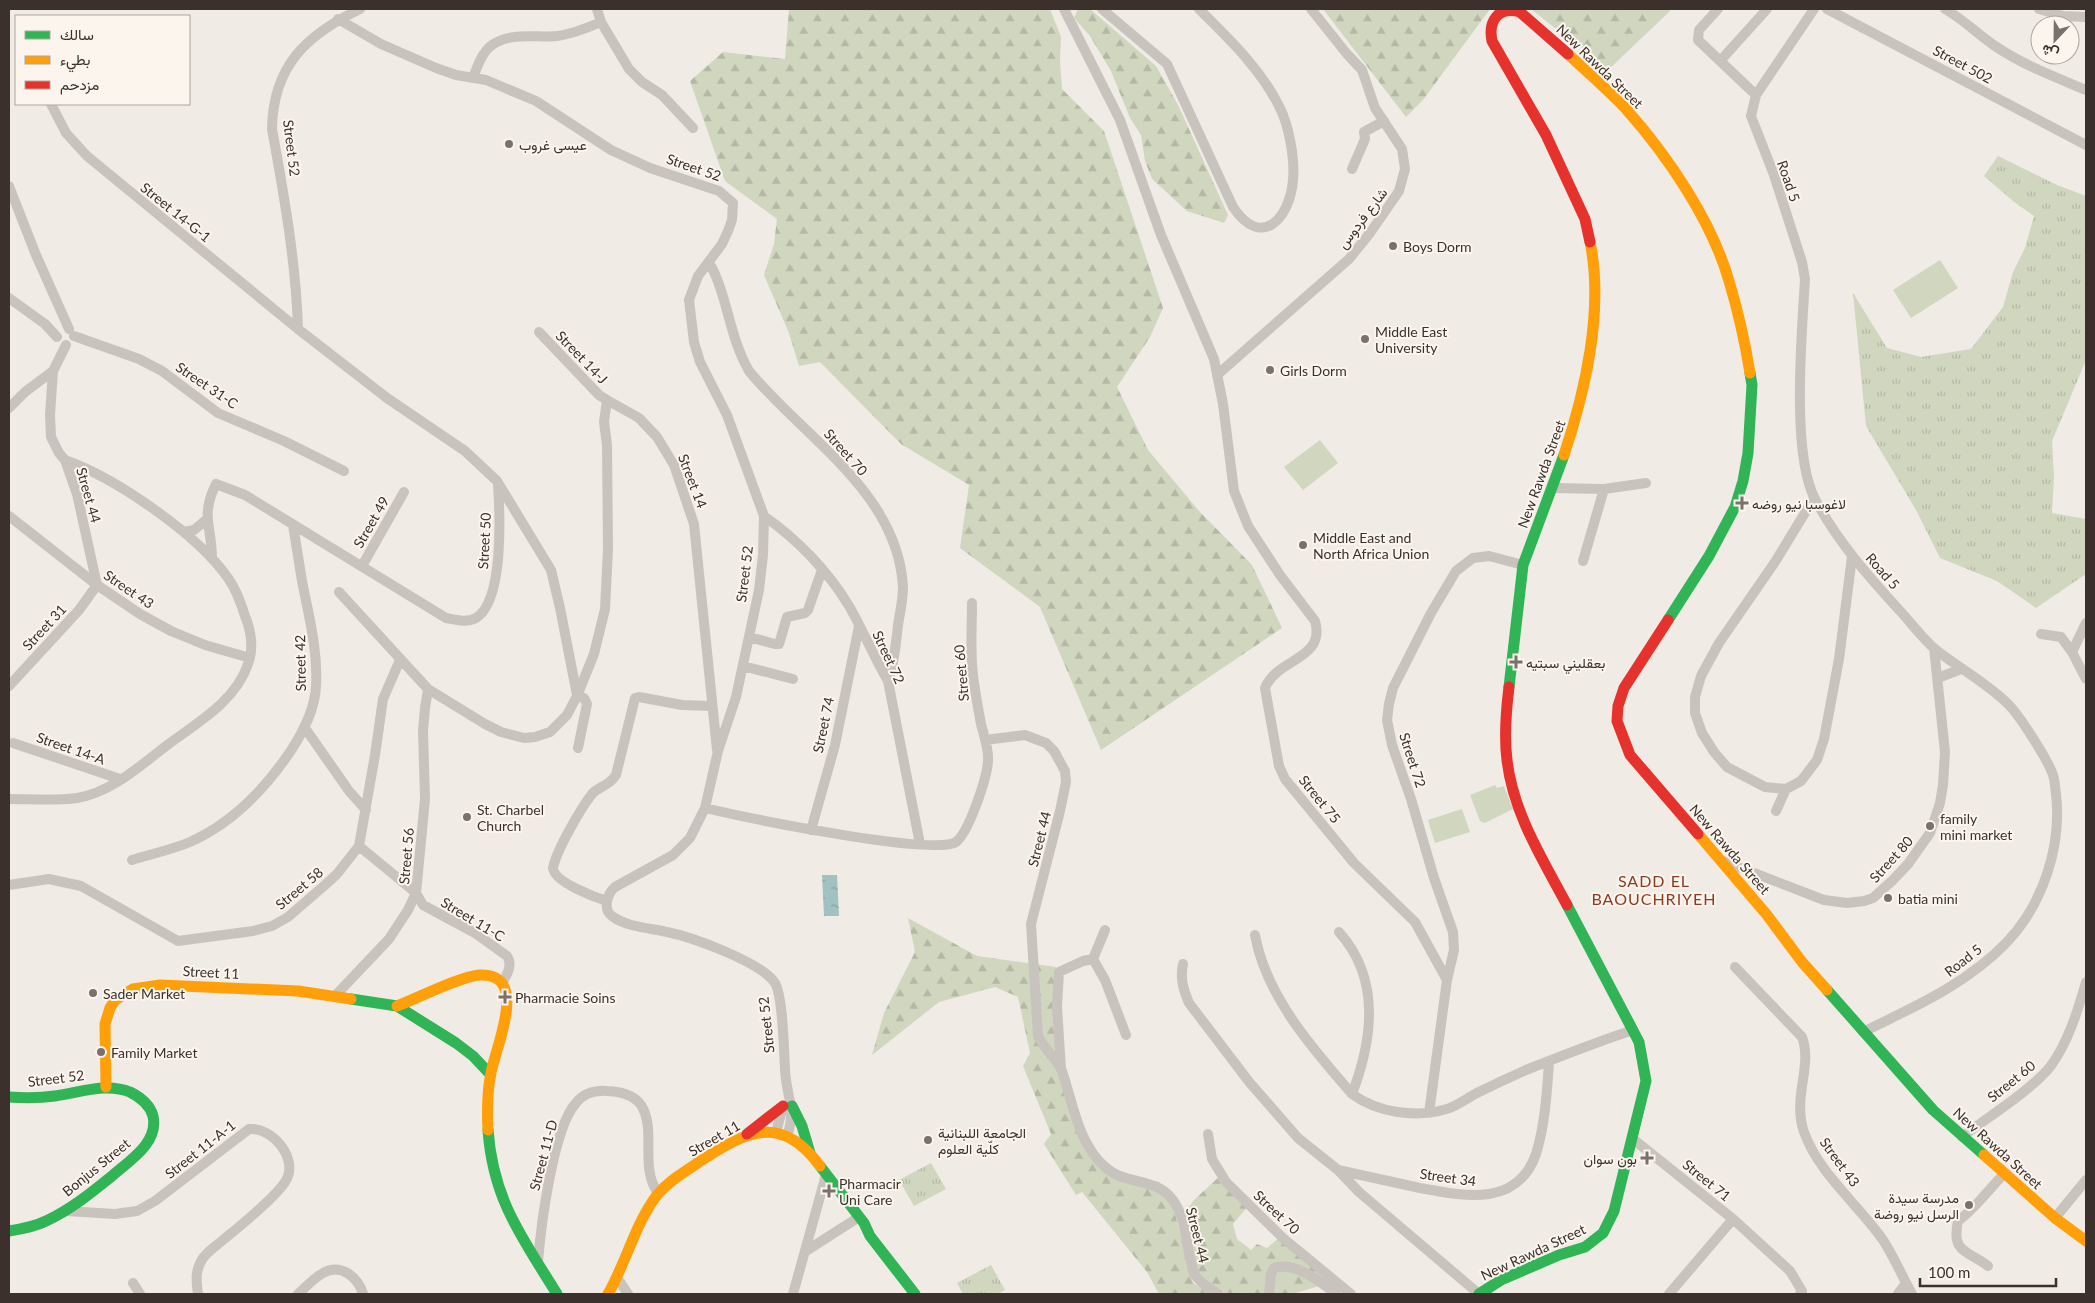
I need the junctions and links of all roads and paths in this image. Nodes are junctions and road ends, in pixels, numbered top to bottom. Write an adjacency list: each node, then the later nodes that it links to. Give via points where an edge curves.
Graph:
1 (360, 9): 14 (street, Street 52)
2 (597, 9): 15 (street)
3 (1064, 9): 31 (street, via 1120,120 1161,235)
4 (1102, 9): 5 (street, via 1167,64 1238,216 1258,229 1270,226 1279,218 1289,199 1293,181 1293,151 1280,107 1248,58)
5 (1200, 9)
6 (1311, 9): 21 (street, شارع فردوس, via 1362,70 1375,108)
7 (1718, 9): 16 (street, via 1699,30 1697,37)
8 (1767, 9): 16 (street)
9 (1814, 9): 19 (street, Road 5)
10 (1827, 9): 23 (street, Street 502)
11 (1945, 9): 18 (street, via 2001,50 2029,66)
12 (2039, 9): 13 (street, via 2063,16)
13 (2086, 17)
14 (338, 19): 17 (street, Street 52, via 427,65); 28 (street, Street 52, via 311,38 290,62 281,79 272,112 298,301)
15 (601, 22): 17 (street, via 559,35 516,37 498,42 484,54); 22 (street, via 629,69 662,95)
16 (1721, 60): 19 (street)
17 (474, 78): 26 (street, Street 52, via 536,101 610,150 726,195 732,203 732,220 722,244)
18 (2086, 90)
19 (1756, 95): 44 (street, Road 5, via 1752,106 1753,124 1774,175 1805,279 1801,420 1805,468)
20 (52, 105): 28 (street, Street 14-G-1, via 66,133 87,156)
21 (1384, 121): 24 (street, via 1364,132 1365,139); 32 (street, شارع فردوس, via 1402,149 1405,169 1399,191 1349,260)
22 (693, 128)
23 (2086, 145)
24 (1352, 169)
25 (9, 186): 30 (street)
26 (709, 262): 46 (street, Street 52, via 698,276 689,300 694,342 710,384 730,422); 72 (street, Street 70, via 748,371 872,501 893,540 903,589)
27 (9, 298): 30 (street, Street 31-C)
28 (298, 329): 39 (street, Street 14-G-1, via 387,398 465,451)
29 (539, 332): 35 (street, Street 14-J)
30 (67, 336): 33 (street, Street 44); 38 (street, Street 31-C, via 139,359 162,371 218,413)
31 (1214, 359): 32 (street); 34 (street)
32 (1233, 362): 34 (street, شارع فردوس)
33 (53, 371): 36 (street); 37 (street, Street 44, via 51,437)
34 (1217, 375): 102 (street, Street 75, via 1234,491 1248,526 1315,620 1317,629 1316,638 1307,653 1273,674 1265,688 1279,766 1297,795 1354,863 1415,922)
35 (607, 400): 75 (street, via 604,422 608,549 605,609 594,654); 76 (street, Street 14, via 639,418 648,427 665,449 682,486 694,524)
36 (9, 408)
37 (65, 460): 49 (street, via 108,480); 56 (street, Street 44, via 77,494)
38 (344, 471)
39 (498, 480): 54 (street, Street 50, via 495,585 486,607 477,617 466,621 446,618); 75 (street, Street 50, via 551,570)
40 (1646, 483): 42 (street)
41 (1553, 488): 42 (street); 53 (street, New Rawda Street); 92 (street, New Rawda Street, via 1578,414 1592,341 1594,289 1591,247 1581,211 1546,134 1492,41 1491,24 1494,19 1514,10 1559,45 1625,108 1651,139 1704,219 1731,289 1752,385 1743,481 1735,507 1709,556 1624,688 1617,721 1630,755)
42 (1604, 489): 52 (street)
43 (404, 492): 54 (street, Street 49)
44 (1814, 498): 50 (street, Road 5); 83 (street, via 1775,562 1718,643 1701,676 1695,697 1695,714 1702,733 1726,767 1765,787)
45 (9, 516): 56 (street, Street 43)
46 (764, 516): 55 (street, Street 72, via 789,534); 62 (street, Street 52, via 763,555)
47 (207, 519): 48 (street, Street 50, via 207,507 216,484 245,495); 49 (street, via 194,530); 51 (street, Street 50)
48 (293, 525): 54 (street, Street 50); 77 (street, Street 42, via 316,657 316,688)
49 (184, 532): 51 (street)
50 (1852, 557): 63 (street, Road 5); 83 (street, via 1842,640 1824,739 1817,760 1801,781)
51 (212, 558): 65 (street, via 230,579 239,598 251,639)
52 (1583, 561)
53 (1524, 565): 102 (street, Street 72, via 1489,556 1473,558 1456,571 1393,688 1389,704 1392,745 1453,932 1454,950); 107 (street, New Rawda Street, via 1507,718 1507,760 1514,793 1541,858)
54 (362, 566)
55 (822, 570): 60 (street, Street 72, via 849,605); 62 (street, via 810,607 805,613 787,616 779,644)
56 (97, 585): 65 (street, Street 43, via 171,631); 73 (street, Street 31, via 79,610)
57 (339, 592): 66 (street)
58 (972, 603): 78 (street, Street 60, via 972,661)
59 (2086, 623): 64 (street)
60 (859, 626): 72 (street, Street 72); 88 (street, Street 74, via 835,745)
61 (2041, 634): 64 (street, via 2061,637)
62 (749, 637): 67 (street, Street 52)
63 (1934, 648): 68 (street, Road 5); 69 (street, Street 80)
64 (2072, 652): 71 (street)
65 (250, 658): 82 (street, via 241,681 214,711)
66 (400, 660): 74 (street); 86 (street, Street 58, via 383,699)
67 (743, 666): 70 (street); 81 (street, Street 52)
68 (1961, 669): 69 (street); 108 (street, Road 5, via 2007,703 2026,727 2054,776 2057,832 2052,856 2036,902 2006,944 1955,984)
69 (1938, 678): 92 (street, Street 80, via 1945,752 1940,804 1923,845 1878,893 1864,902 1824,900)
70 (793, 679)
71 (2086, 679)
72 (888, 681): 89 (street, Street 72)
73 (9, 686)
74 (428, 689): 75 (street, via 485,724 524,738 550,732 567,715); 94 (street, Street 56, via 424,731 425,799)
75 (577, 696): 80 (street, Street 50, via 587,702)
76 (712, 706): 81 (street, Street 14); 95 (street, via 635,698 616,775 608,785 591,796 553,870 555,875 582,892)
77 (305, 728): 86 (street); 91 (street, Street 42, via 257,795 231,817 191,841)
78 (985, 740): 89 (street, via 986,775 962,833 949,845); 111 (street, Street 44, via 1025,735 1038,740 1054,751 1065,771 1060,811 1030,924 1038,1036)
79 (13, 743): 82 (street, Street 14-A)
80 (578, 748)
81 (718, 751): 85 (street, Street 52)
82 (120, 779): 84 (street, via 78,798)
83 (1786, 789): 87 (street)
84 (9, 799)
85 (705, 808): 88 (street); 95 (street, Street 52, via 690,838 673,855 616,887)
86 (366, 810): 90 (street, Street 58)
87 (1776, 811)
88 (811, 830): 89 (street)
89 (920, 844)
90 (359, 846): 93 (street, Street 58, via 331,879 288,917 272,926 178,941 81,886 48,879); 94 (street, Street 11-C)
91 (132, 860)
92 (1720, 860): 108 (street, New Rawda Street)
93 (9, 885)
94 (416, 893): 104 (street, Street 11-C, via 424,904 507,956 510,966); 105 (street, Street 56, via 389,938)
95 (607, 901): 117 (street, Street 52, via 608,912 614,918 685,936 753,965 772,980 781,1009)
96 (1105, 930): 99 (street)
97 (1339, 932): 114 (street, via 1357,955 1368,986 1367,1046)
98 (1255, 935): 114 (street, via 1267,974 1294,1022)
99 (1093, 959): 109 (street, via 1105,980); 111 (street, via 1059,972 1057,1007)
100 (1183, 964): 126 (street, Street 34, via 1181,974 1189,1002 1223,1049 1298,1138)
101 (1735, 967): 142 (street, Street 43, via 1802,1037 1806,1059 1798,1100 1803,1130 1825,1168 1882,1240)
102 (1447, 980): 115 (street)
103 (2086, 982): 123 (street, Street 60, via 2059,1054 2050,1066 2028,1087)
104 (502, 983): 106 (street, via 482,975 469,977); 112 (street, via 508,1000)
105 (335, 996): 106 (street, Street 11); 113 (street, Street 11, via 298,991 160,985 133,989 115,1000 106,1015)
106 (397, 1006): 112 (street, via 461,1047)
107 (1634, 1030): 110 (street); 124 (street, New Rawda Street, via 1646,1081)
108 (1863, 1032): 123 (street, New Rawda Street, via 1933,1110)
109 (1126, 1035)
110 (1549, 1062): 118 (street); 126 (street, Street 34, via 1536,1153 1524,1174 1505,1189 1484,1196 1452,1195)
111 (1062, 1070): 153 (street, Street 44, via 1066,1090 1090,1149 1114,1174 1150,1184 1172,1198 1180,1215 1194,1273 1200,1282)
112 (490, 1074): 138 (street, via 488,1124 495,1176 510,1216)
113 (106, 1087): 116 (street, Street 52, via 53,1096); 131 (street, Bonjus Street, via 130,1092 146,1103 154,1117 153,1133 138,1154)
114 (1352, 1094): 119 (street, via 1377,1108)
115 (1431, 1095): 118 (street); 119 (street)
116 (9, 1097)
117 (788, 1103): 120 (street); 122 (street); 125 (street, via 802,1126)
118 (1448, 1108): 119 (street)
119 (1429, 1113)
120 (782, 1134): 122 (street, Street 11, via 766,1132); 125 (street, via 796,1140)
121 (1208, 1134): 156 (street, Street 70, via 1212,1159 1226,1182 1283,1238)
122 (746, 1136): 130 (street, Street 11, via 680,1175)
123 (1962, 1137): 127 (street, New Rawda Street)
124 (1633, 1140): 133 (street, Street 71); 157 (street, New Rawda Street, via 1614,1211 1604,1233 1585,1247 1501,1280)
125 (810, 1155): 128 (street)
126 (1338, 1170): 157 (street, Street 34, via 1359,1192)
127 (2004, 1174): 132 (street, New Rawda Street); 139 (street, via 1958,1221 1955,1236 1964,1251)
128 (826, 1175): 134 (street); 137 (street)
129 (2086, 1180): 132 (street)
130 (658, 1193): 138 (street, Street 11-D, via 651,1182 648,1126 640,1104 619,1092 589,1092 571,1110 560,1137 542,1215); 140 (street, Street 11)
131 (66, 1210): 135 (street, Bonjus Street, via 39,1226); 144 (street, Street 11-A-1, via 115,1214 137,1210 156,1201 248,1129 268,1133 281,1146 289,1163 286,1182 207,1252 196,1275)
132 (2055, 1218): 136 (street, New Rawda Street)
133 (1733, 1219): 158 (street, Street 71); 159 (street, via 1790,1270 1802,1292)
134 (862, 1220): 137 (street); 151 (street, via 870,1236); 152 (street, via 890,1245)
135 (9, 1231)
136 (2086, 1241)
137 (806, 1251): 150 (street)
138 (538, 1261): 147 (street)
139 (1988, 1266)
140 (618, 1279): 148 (street, Street 11); 149 (street)
141 (133, 1283): 143 (street)
142 (1906, 1283): 160 (street); 161 (street, Street 43)
143 (140, 1294)
144 (198, 1294)
145 (298, 1294): 146 (street, via 321,1274 339,1270 353,1276)
146 (363, 1294)
147 (557, 1294)
148 (608, 1294)
149 (628, 1294)
150 (794, 1294)
151 (915, 1294)
152 (926, 1294)
153 (1218, 1294)
154 (1269, 1294): 155 (street, via 1271,1274 1278,1267 1308,1275)
155 (1336, 1294)
156 (1351, 1294)
157 (1479, 1294)
158 (1669, 1294)
159 (1800, 1294)
160 (1898, 1294)
161 (1912, 1294)

